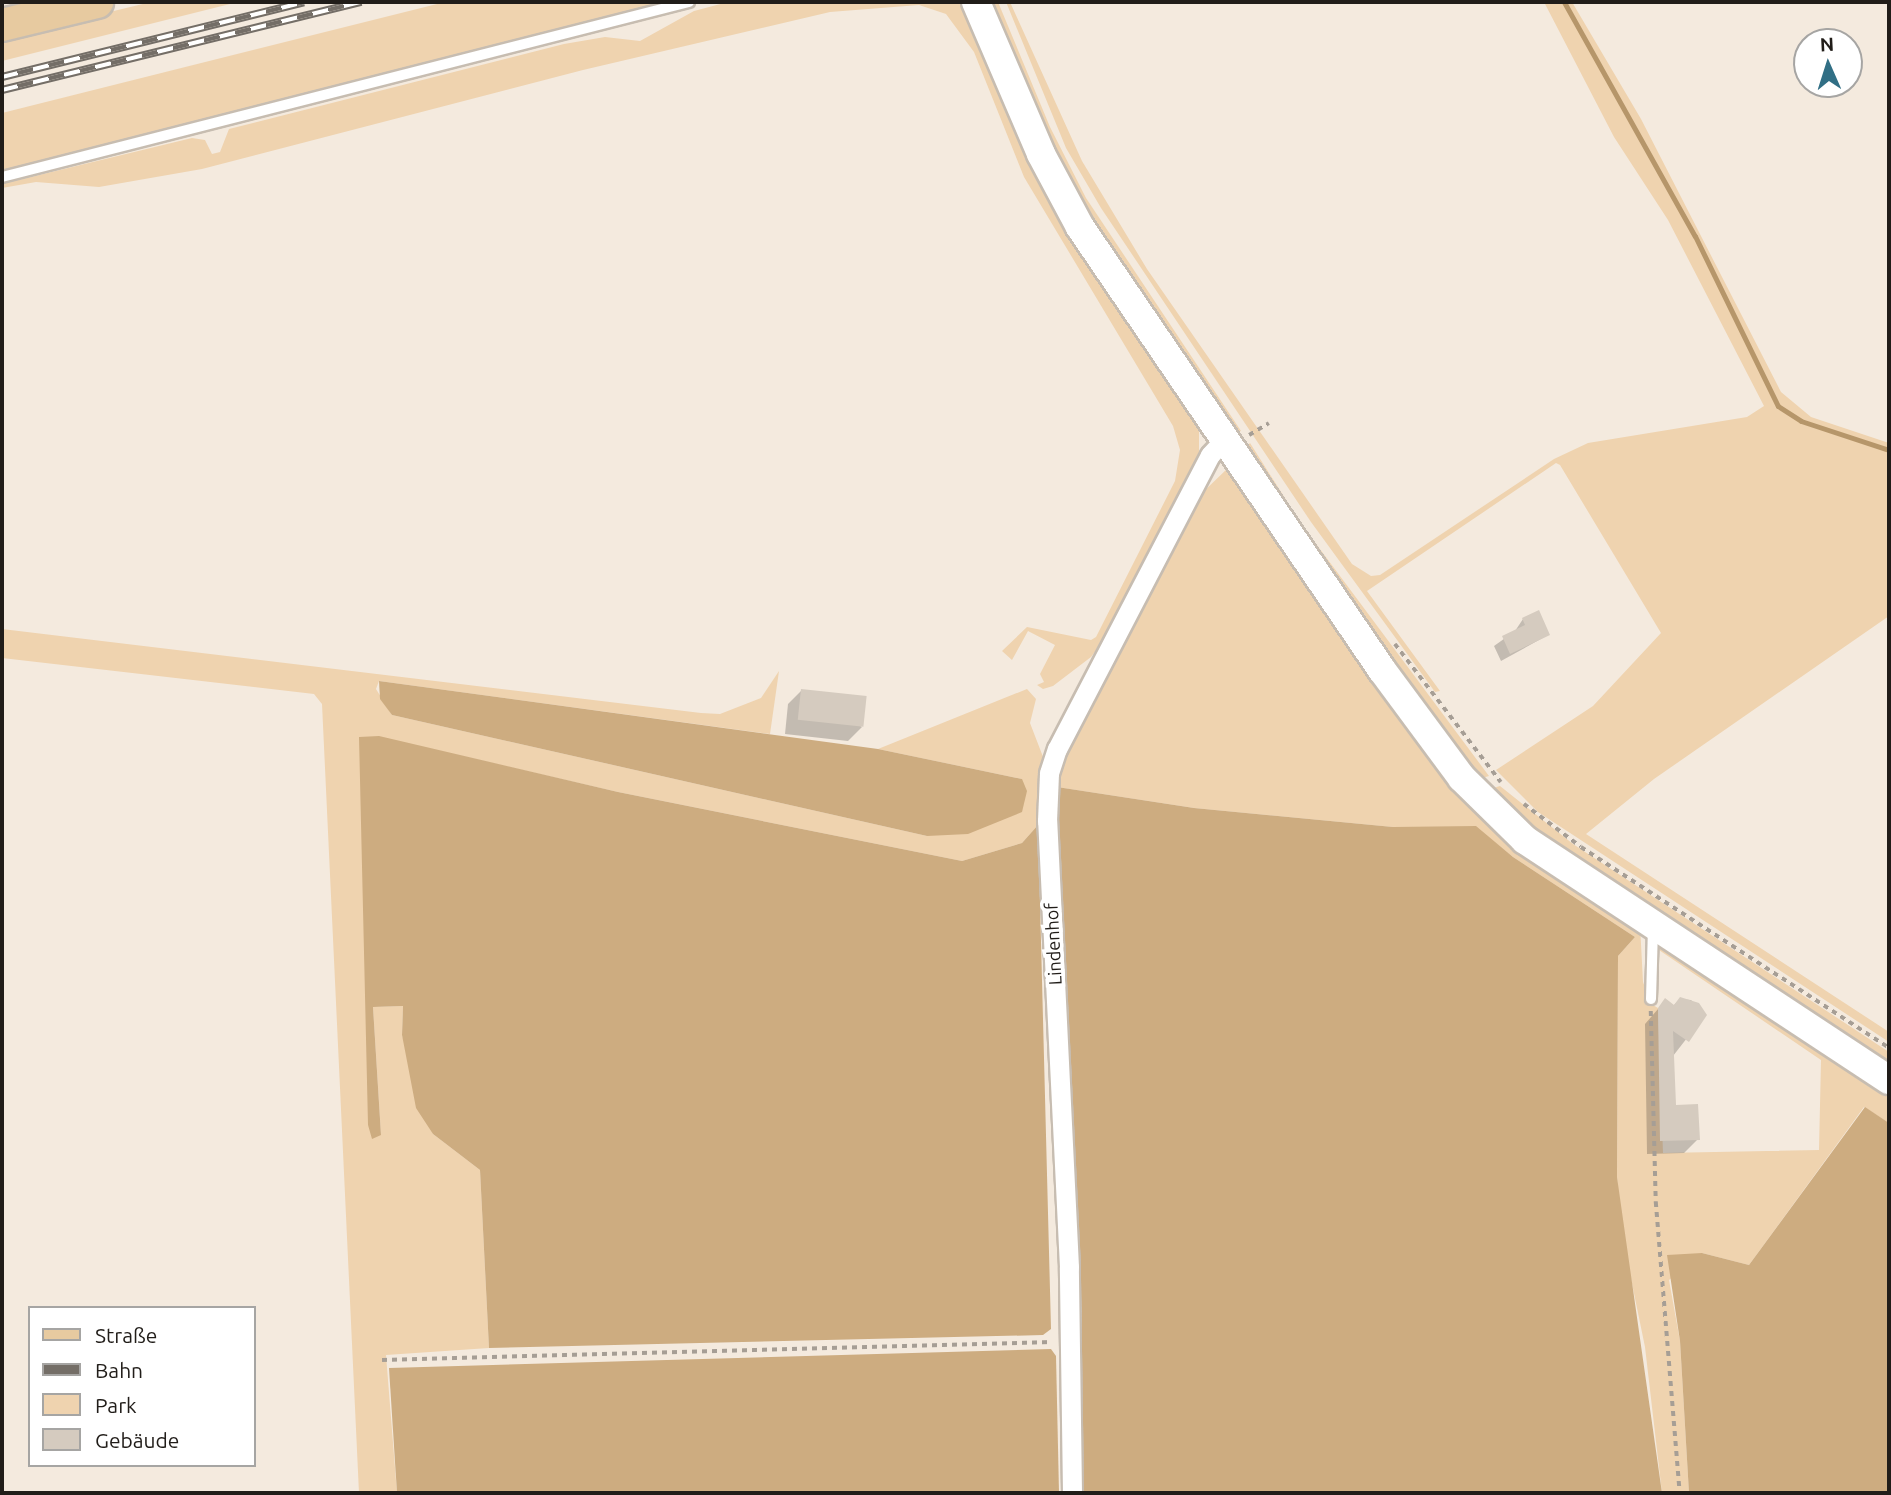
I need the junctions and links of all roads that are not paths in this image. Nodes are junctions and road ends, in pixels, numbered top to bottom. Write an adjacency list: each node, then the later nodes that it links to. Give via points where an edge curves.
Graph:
1 (97, 2): 4 (main road)
2 (689, 2): 5 (lane)
3 (976, 2): 6 (main road, via 1041,154 1080,227)
4 (2, 25)
5 (2, 177)
6 (1233, 432): 7 (main road, via 1412,713 1485,805 1525,840); 10 (street, Lindenhof, via 1210,455 1057,749 1049,773)
7 (1654, 926): 8 (lane, via 1649,962); 9 (main road)
8 (1651, 999)
9 (1889, 1080)
10 (1072, 1493)

